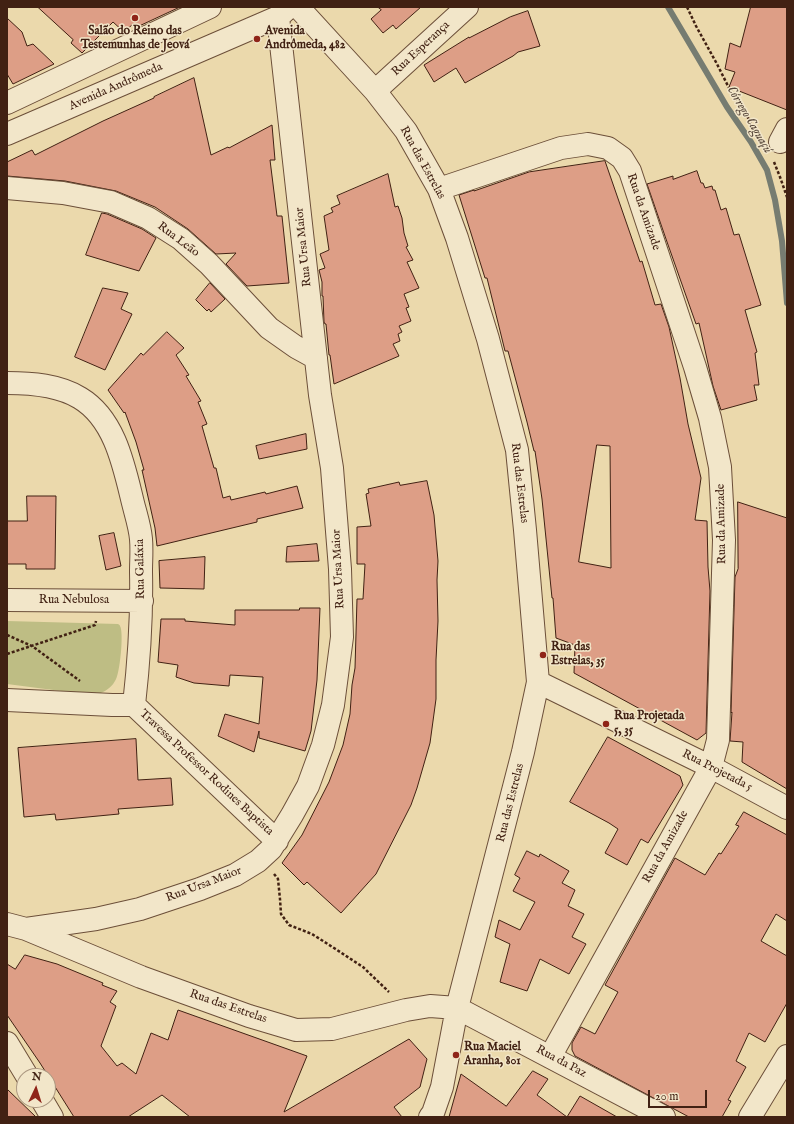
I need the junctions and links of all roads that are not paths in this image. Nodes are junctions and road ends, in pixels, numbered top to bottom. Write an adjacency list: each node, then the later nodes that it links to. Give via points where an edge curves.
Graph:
1 (210, 7): 6 (street)
2 (298, 7): 5 (street, Rua das Estrelas)
3 (467, 7): 5 (street, Rua Esperança)
4 (284, 12): 7 (street, Avenida Andrômeda); 10 (street, Rua Ursa Maior)
5 (375, 91): 9 (street, Rua das Estrelas, via 406,131)
6 (7, 103)
7 (7, 134)
8 (7, 188): 10 (street, Rua Leão, via 63,193 111,202 148,218 182,239 269,328 296,348)
9 (439, 189): 14 (street, Rua das Estrelas, via 488,339 517,450); 17 (street, Rua da Amizade, via 561,148 588,144 608,148 622,158 630,172 695,367 710,418 720,467 724,540 718,740)
10 (316, 358): 19 (street, Rua Ursa Maior, via 332,468 340,569 342,637 334,705 323,745 308,786)
11 (7, 383): 13 (street, Rua Galáxia, via 58,388 81,398 100,415 114,436 126,472 141,537)
12 (7, 600): 13 (street, Rua Nebulosa)
13 (142, 601): 16 (street, Rua Galáxia)
14 (538, 682): 17 (street, Rua Projetada 5); 21 (street, Rua das Estrelas, via 523,752)
15 (7, 700): 16 (street)
16 (134, 705): 19 (street, Travessa Professor Rodines Baptista)
17 (711, 767): 18 (street, Rua Projetada 5); 24 (street, Rua da Amizade)
18 (787, 808)
19 (278, 841): 20 (street, Rua Ursa Maior, via 258,861 235,875 200,889 96,919)
20 (16, 926): 21 (street, Rua das Estrelas, via 141,977 296,1030 332,1029 430,1006)
21 (457, 1008): 24 (street, Rua da Paz); 28 (street, Rua das Estrelas, via 442,1087)
22 (7, 1043): 25 (street)
23 (787, 1056): 30 (street)
24 (550, 1057): 29 (street, Rua da Paz)
25 (22, 1068)
26 (47, 1108): 27 (street)
27 (52, 1117)
28 (430, 1117)
29 (664, 1117)
30 (750, 1117)

